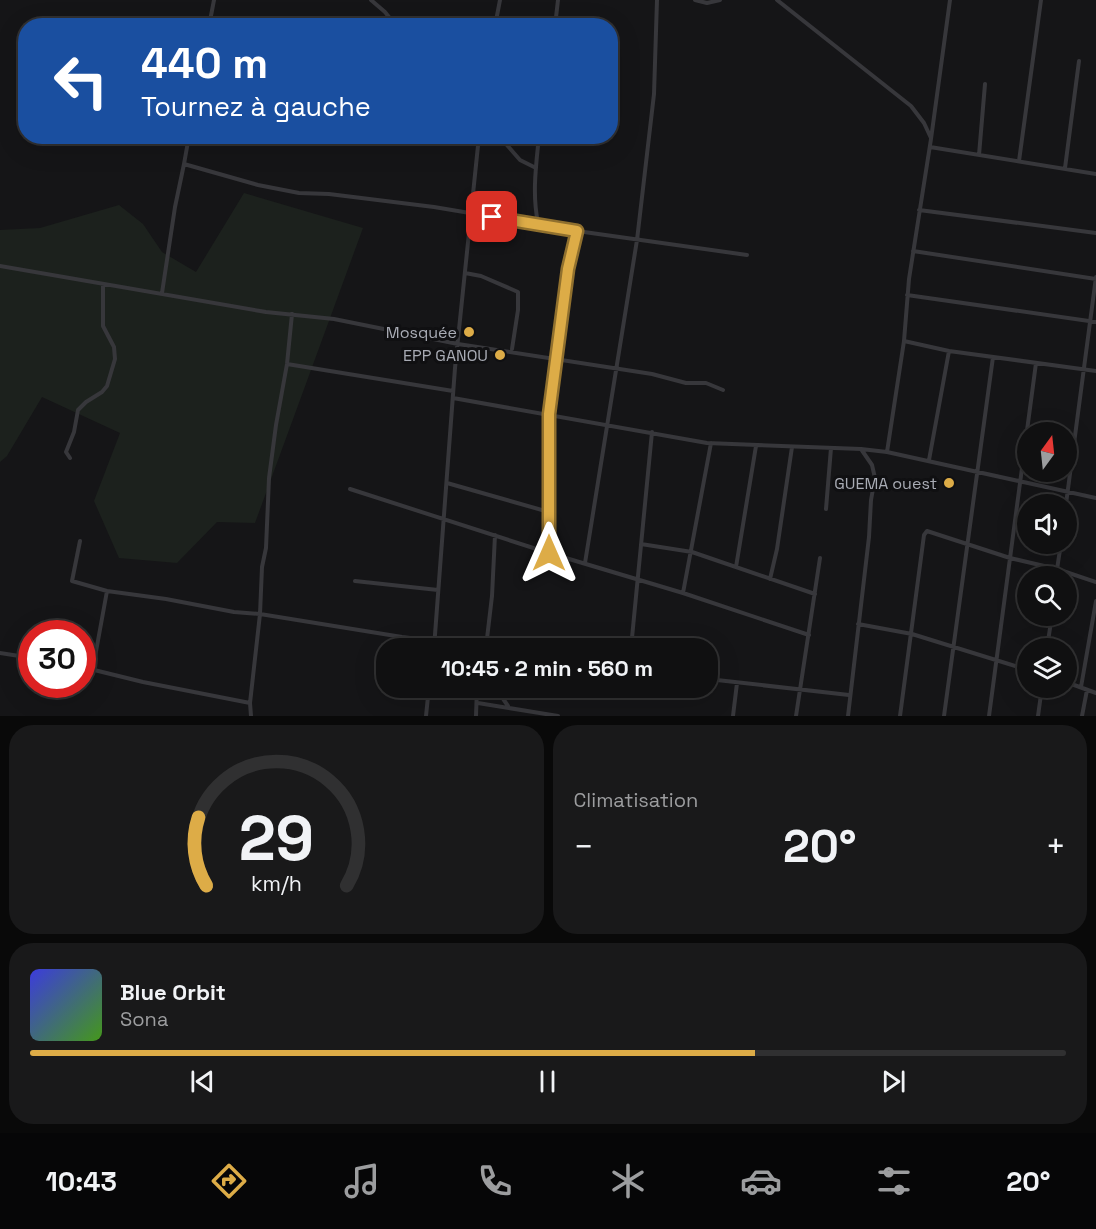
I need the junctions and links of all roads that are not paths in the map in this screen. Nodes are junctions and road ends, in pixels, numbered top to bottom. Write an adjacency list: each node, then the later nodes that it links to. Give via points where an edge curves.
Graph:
1 (214, 0): 11 (street)
2 (371, 0): 12 (street)
3 (500, 0): 13 (street)
4 (558, 0): 14 (street)
5 (657, 0): 34 (street, via 654,94)
6 (695, 0): 7 (street)
7 (720, 0)
8 (777, 0): 17 (street, via 911,106)
9 (950, 0): 17 (street)
10 (1041, 0): 24 (street)
11 (211, 18)
12 (390, 18)
13 (497, 18)
14 (556, 18)
15 (1079, 61): 27 (street)
16 (985, 84): 23 (street)
17 (931, 139): 22 (street)
18 (188, 144): 25 (street)
19 (478, 144): 30 (street)
20 (506, 144): 26 (street, via 520,160)
21 (538, 144): 26 (street)
22 (930, 147): 23 (street); 29 (street)
23 (979, 155): 24 (street)
24 (1019, 161): 27 (street)
25 (184, 164): 30 (street, via 282,190); 41 (street)
26 (536, 168): 31 (street, via 534,202)
27 (1065, 168): 28 (street)
28 (1096, 174)
29 (919, 210): 33 (street); 35 (street)
30 (472, 214): 31 (street); 38 (street)
31 (538, 223): 32 (street)
32 (577, 231): 34 (street); 51 (street)
33 (1096, 233)
34 (637, 240): 36 (street); 54 (street)
35 (913, 252): 39 (street); 42 (street)
36 (747, 255)
37 (0, 266): 40 (street)
38 (465, 273): 47 (street); 48 (street, via 518,292)
39 (1096, 278): 44 (street)
40 (103, 284): 41 (street); 70 (street, via 103,326 114,347 115,359 102,393 78,410 66,452)
41 (162, 293): 43 (street)
42 (907, 295): 44 (street); 46 (street)
43 (292, 315): 47 (street, via 334,319); 53 (street)
44 (1090, 321): 45 (street); 55 (street)
45 (1096, 322)
46 (904, 341): 49 (street); 69 (street)
47 (458, 344): 51 (street); 58 (street)
48 (512, 349)
49 (949, 351): 50 (street); 71 (street)
50 (993, 357): 52 (street); 72 (street)
51 (555, 358): 54 (street); 60 (street)
52 (1036, 363): 55 (street); 61 (street)
53 (287, 364): 58 (street); 105 (street, via 269,478)
54 (616, 369): 57 (street, via 686,383 706,383); 62 (street)
55 (1084, 369): 56 (street); 78 (street)
56 (1096, 371)
57 (723, 390)
58 (453, 391): 59 (street)
59 (453, 398): 60 (street); 76 (street)
60 (549, 414): 62 (street); 82 (street)
61 (1028, 422)
62 (608, 425): 63 (street); 92 (street)
63 (652, 432): 64 (street); 87 (street)
64 (711, 443): 65 (street); 88 (street)
65 (756, 446): 66 (street); 94 (street)
66 (792, 447): 67 (street); 96 (street)
67 (831, 448): 68 (street); 81 (street)
68 (861, 448): 69 (street); 106 (street, via 875,478)
69 (887, 452): 71 (street)
70 (70, 458)
71 (929, 460): 72 (street)
72 (977, 471): 73 (street); 86 (street)
73 (1017, 480)
74 (1021, 482): 91 (street)
75 (1026, 482): 78 (street)
76 (447, 483): 82 (street); 83 (street)
77 (350, 489): 83 (street)
78 (1068, 491): 79 (street); 80 (street)
79 (1068, 494)
80 (1096, 498)
81 (826, 509)
82 (549, 512): 89 (street)
83 (444, 520): 84 (street); 100 (street)
84 (495, 535): 89 (street); 111 (street)
85 (80, 541): 101 (street, via 72,581)
86 (968, 543): 91 (street); 107 (street, via 927,531 924,535); 113 (street)
87 (641, 544): 88 (street); 97 (street)
88 (692, 552): 94 (street); 102 (street)
89 (549, 553): 92 (street)
90 (820, 558): 103 (street)
91 (1010, 558): 93 (street); 117 (street)
92 (585, 563): 97 (street)
93 (1041, 566)
94 (736, 567): 96 (street)
95 (1077, 576): 99 (street)
96 (770, 579): 103 (street)
97 (639, 580): 102 (street); 112 (street)
98 (355, 581): 100 (street)
99 (1096, 582)
100 (438, 590): 110 (street)
101 (107, 591): 105 (street); 114 (street)
102 (683, 593): 108 (street)
103 (815, 594): 108 (street)
104 (1096, 601): 123 (street)
105 (260, 614): 109 (street); 132 (street)
106 (858, 624): 107 (street); 127 (street)
107 (912, 633): 113 (street); 142 (street)
108 (808, 635): 124 (street)
109 (415, 638)
110 (434, 638)
111 (487, 638)
112 (633, 638)
113 (954, 647): 117 (street); 143 (street)
114 (96, 652)
115 (0, 653): 116 (street)
116 (18, 656)
117 (996, 660): 118 (street); 144 (street)
118 (1017, 667)
119 (96, 669): 132 (street)
120 (718, 680): 121 (street)
121 (737, 683): 124 (street); 139 (street)
122 (1077, 686): 123 (street)
123 (1081, 687): 125 (street)
124 (801, 690): 127 (street); 140 (street)
125 (1087, 690): 126 (street); 146 (street)
126 (1096, 693)
127 (849, 695): 141 (street)
128 (428, 698): 136 (street)
129 (477, 698): 133 (street)
130 (503, 698): 134 (street)
131 (1040, 698): 145 (street)
132 (250, 703): 135 (street)
133 (477, 703): 134 (street); 137 (street)
134 (509, 707): 138 (street)
135 (251, 716)
136 (426, 716)
137 (476, 716)
138 (558, 716)
139 (733, 716)
140 (796, 716)
141 (848, 716)
142 (900, 716)
143 (944, 716)
144 (989, 716)
145 (1038, 716)
146 (1082, 716)

